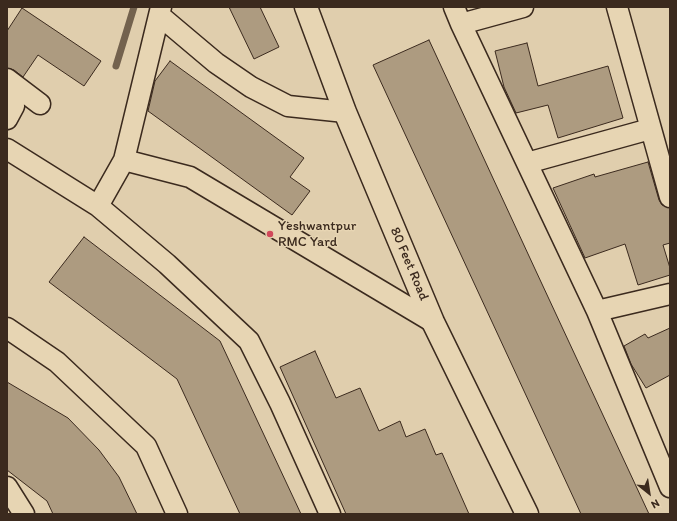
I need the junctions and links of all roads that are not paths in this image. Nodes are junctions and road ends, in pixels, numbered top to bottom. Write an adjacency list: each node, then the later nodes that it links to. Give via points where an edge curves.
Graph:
1 (306, 7): 9 (street, 80 Feet Road)
2 (523, 7): 5 (street)
3 (617, 7): 11 (street)
4 (160, 11): 9 (street, via 216,63 250,87 288,106); 13 (street)
5 (457, 16): 14 (street)
6 (7, 80): 8 (street)
7 (7, 102): 10 (street, via 14,106)
8 (40, 104)
9 (345, 112): 19 (street, 80 Feet Road)
10 (7, 119)
11 (650, 129): 14 (street); 15 (street)
12 (7, 149): 16 (street)
13 (124, 160): 16 (street); 19 (street, via 190,177)
14 (527, 163): 18 (street)
15 (670, 197)
16 (98, 206): 25 (street, via 166,264 249,341)
17 (670, 294): 18 (street)
18 (597, 311): 22 (street)
19 (433, 322): 26 (street, 80 Feet Road)
20 (7, 328): 24 (street, via 57,362 146,446)
21 (7, 487): 23 (street)
22 (670, 487)
23 (24, 514)
24 (177, 514)
25 (330, 514)
26 (527, 514)

